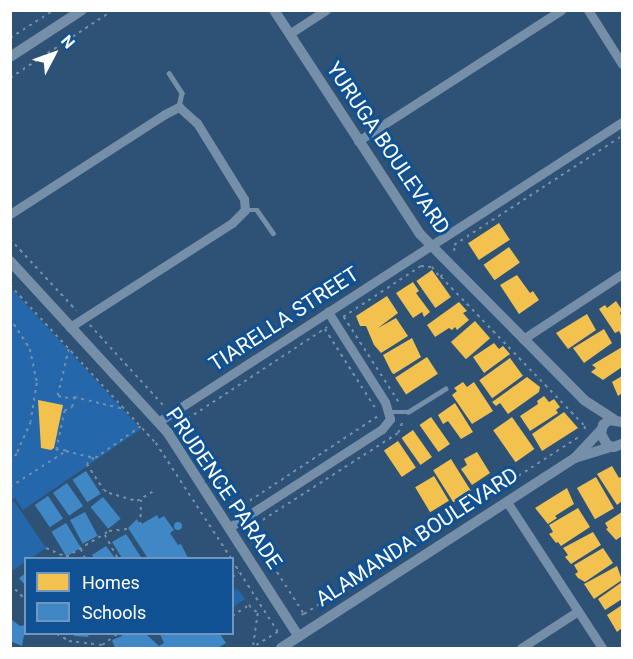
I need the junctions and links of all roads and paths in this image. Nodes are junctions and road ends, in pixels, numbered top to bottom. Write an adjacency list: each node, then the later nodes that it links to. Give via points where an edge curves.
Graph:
1 (54, 10): 9 (path)
2 (82, 10): 10 (street)
3 (113, 10): 13 (path)
4 (274, 10): 8 (street, YURUGA BOULEVARD)
5 (326, 10): 8 (street)
6 (561, 10): 17 (street)
7 (588, 10): 11 (street)
8 (289, 34): 17 (street, YURUGA BOULEVARD)
9 (10, 38)
10 (10, 57)
11 (622, 64)
12 (169, 73): 14 (lane, via 182,93)
13 (10, 78)
14 (179, 107): 18 (street, via 197,123 243,199); 19 (street)
15 (622, 122): 21 (street, TIARELLA STREET)
16 (622, 136): 22 (path, via 454,245)
17 (358, 141): 21 (street, YURUGA BOULEVARD)
18 (245, 210): 20 (lane, via 257,210); 32 (street, via 232,223)
19 (10, 214)
20 (273, 233)
21 (430, 247): 24 (street, YURUGA BOULEVARD); 28 (street, TIARELLA STREET)
22 (453, 255)
23 (10, 261): 32 (street, PRUDENCE PARADE)
24 (450, 268): 26 (path); 34 (street, YURUGA BOULEVARD)
25 (622, 274): 34 (street)
26 (440, 277): 29 (path, via 432,267 421,266); 74 (path, via 585,426 584,433)
27 (10, 285): 35 (path)
28 (328, 312): 31 (street); 43 (street, TIARELLA STREET)
29 (344, 316): 31 (path); 41 (path)
30 (10, 318): 52 (path, via 30,349 37,383 31,422)
31 (334, 322): 33 (path); 40 (street)
32 (70, 327): 43 (street, PRUDENCE PARADE)
33 (325, 329): 46 (path); 57 (path, via 378,412 377,419)
34 (523, 339): 38 (street, YURUGA BOULEVARD)
35 (69, 348): 37 (path, via 58,396); 39 (path)
36 (444, 389): 41 (lane)
37 (73, 400): 39 (path, via 74,397); 49 (path, via 72,407 64,411 56,450)
38 (584, 400): 42 (street, YURUGA BOULEVARD); 45 (street, YURUGA BOULEVARD)
39 (125, 409): 44 (path)
40 (390, 412): 41 (lane); 59 (street, via 382,429)
41 (404, 413): 60 (path, via 398,433)
42 (619, 420): 45 (street, ALAMANDA BOULEVARD, via 606,422)
43 (158, 422): 46 (street, PRUDENCE PARADE)
44 (141, 426): 47 (path); 50 (path)
45 (601, 429): 48 (street, YURUGA BOULEVARD, via 604,442); 51 (street, ALAMANDA BOULEVARD)
46 (168, 433): 47 (path); 59 (street, PRUDENCE PARADE)
47 (156, 442): 67 (path)
48 (618, 447): 51 (street, ALAMANDA BOULEVARD)
49 (66, 452): 50 (path); 53 (path)
50 (95, 458): 55 (path, via 87,464 104,490)
51 (575, 458): 56 (street, ALAMANDA BOULEVARD)
52 (10, 463)
53 (10, 487)
54 (155, 490): 55 (path)
55 (141, 499): 58 (path)
56 (507, 502): 73 (street); 78 (street, ALAMANDA BOULEVARD)
57 (237, 509)
58 (140, 525)
59 (230, 527): 78 (street, PRUDENCE PARADE)
60 (249, 528)
61 (127, 529): 62 (path)
62 (104, 534): 64 (path); 66 (path)
63 (46, 548): 64 (path, via 66,557)
64 (81, 549): 65 (path)
65 (85, 557)
66 (117, 557)
67 (231, 557)
68 (234, 562): 69 (path)
69 (240, 572): 70 (path); 79 (path, via 278,632)
70 (234, 576)
71 (10, 584): 72 (path)
72 (24, 598)
73 (578, 611): 81 (street); 82 (street)
74 (304, 614)
75 (234, 615): 79 (path, via 249,605 258,614)
76 (60, 635): 77 (path, via 69,641 102,645)
77 (114, 635)
78 (299, 637): 80 (street, ALAMANDA BOULEVARD)
79 (253, 648)
80 (281, 648)
81 (521, 648)
82 (602, 648)

